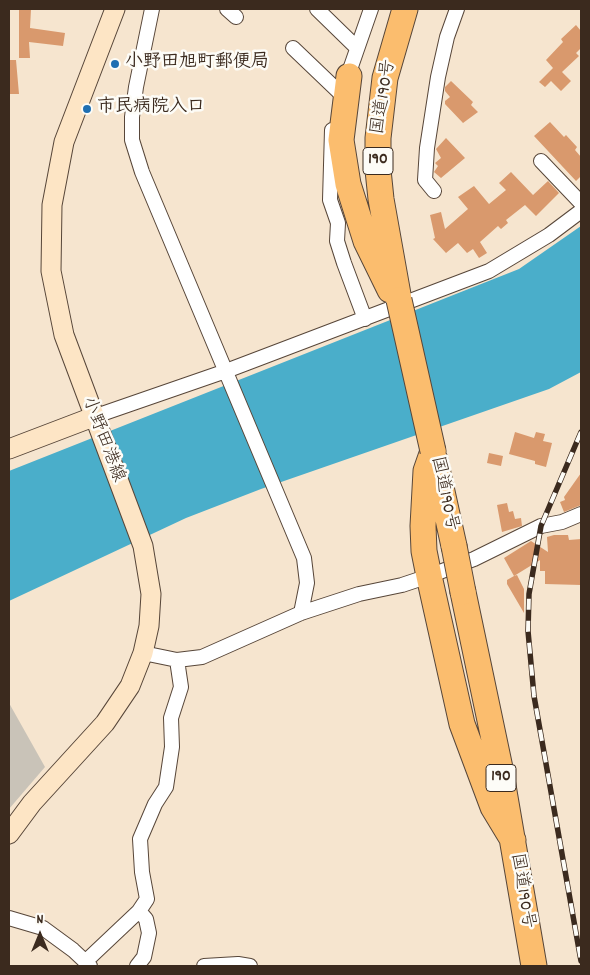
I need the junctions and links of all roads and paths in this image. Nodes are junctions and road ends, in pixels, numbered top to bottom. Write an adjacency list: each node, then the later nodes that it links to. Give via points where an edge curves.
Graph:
1 (115, 9): 17 (main road, 小野田港線, via 64,142 52,205 50,236 54,292 64,335)
2 (152, 9): 16 (street, via 136,87 132,140 142,172)
3 (317, 9): 7 (street)
4 (371, 9): 7 (street)
5 (457, 9): 11 (street, via 438,76 427,148 425,180)
6 (405, 13): 14 (highway, 国道190号 / 190, via 390,61 382,102 378,170)
7 (356, 47): 9 (street)
8 (293, 48): 9 (street)
9 (344, 84): 14 (highway, via 342,140 348,184 376,266); 15 (street, via 334,112 330,200 338,223 337,241)
10 (541, 161): 12 (street)
11 (434, 191)
12 (581, 203)
13 (581, 211): 15 (street, via 549,235 488,271)
14 (399, 300): 19 (highway, 国道190号 / 190, bridge)
15 (364, 320): 16 (street)
16 (228, 377): 17 (street); 22 (street, via 304,558 308,583)
17 (95, 422): 18 (main road); 23 (main road, 小野田港線, via 143,546 151,609)
18 (9, 449)
19 (433, 451): 21 (highway, via 426,471 423,526); 26 (highway, 国道190号 / 190, bridge)
20 (581, 514): 21 (street, via 541,526 474,559)
21 (429, 576): 22 (street); 26 (highway, via 462,724 493,807)
22 (301, 613): 24 (street, via 202,657)
23 (143, 654): 24 (street); 25 (main road, 小野田港線, via 130,686 105,723 32,803)
24 (177, 660): 27 (street, via 181,687 171,718 172,747 166,787 140,839 147,899)
25 (9, 834)
26 (512, 840): 33 (highway, 国道190号 / 190)
27 (139, 911): 29 (street); 30 (street, via 146,919 149,933 146,950)
28 (9, 918): 29 (street, via 43,928)
29 (88, 964)
30 (137, 966)
31 (204, 966): 32 (street)
32 (250, 966)
33 (534, 966)

